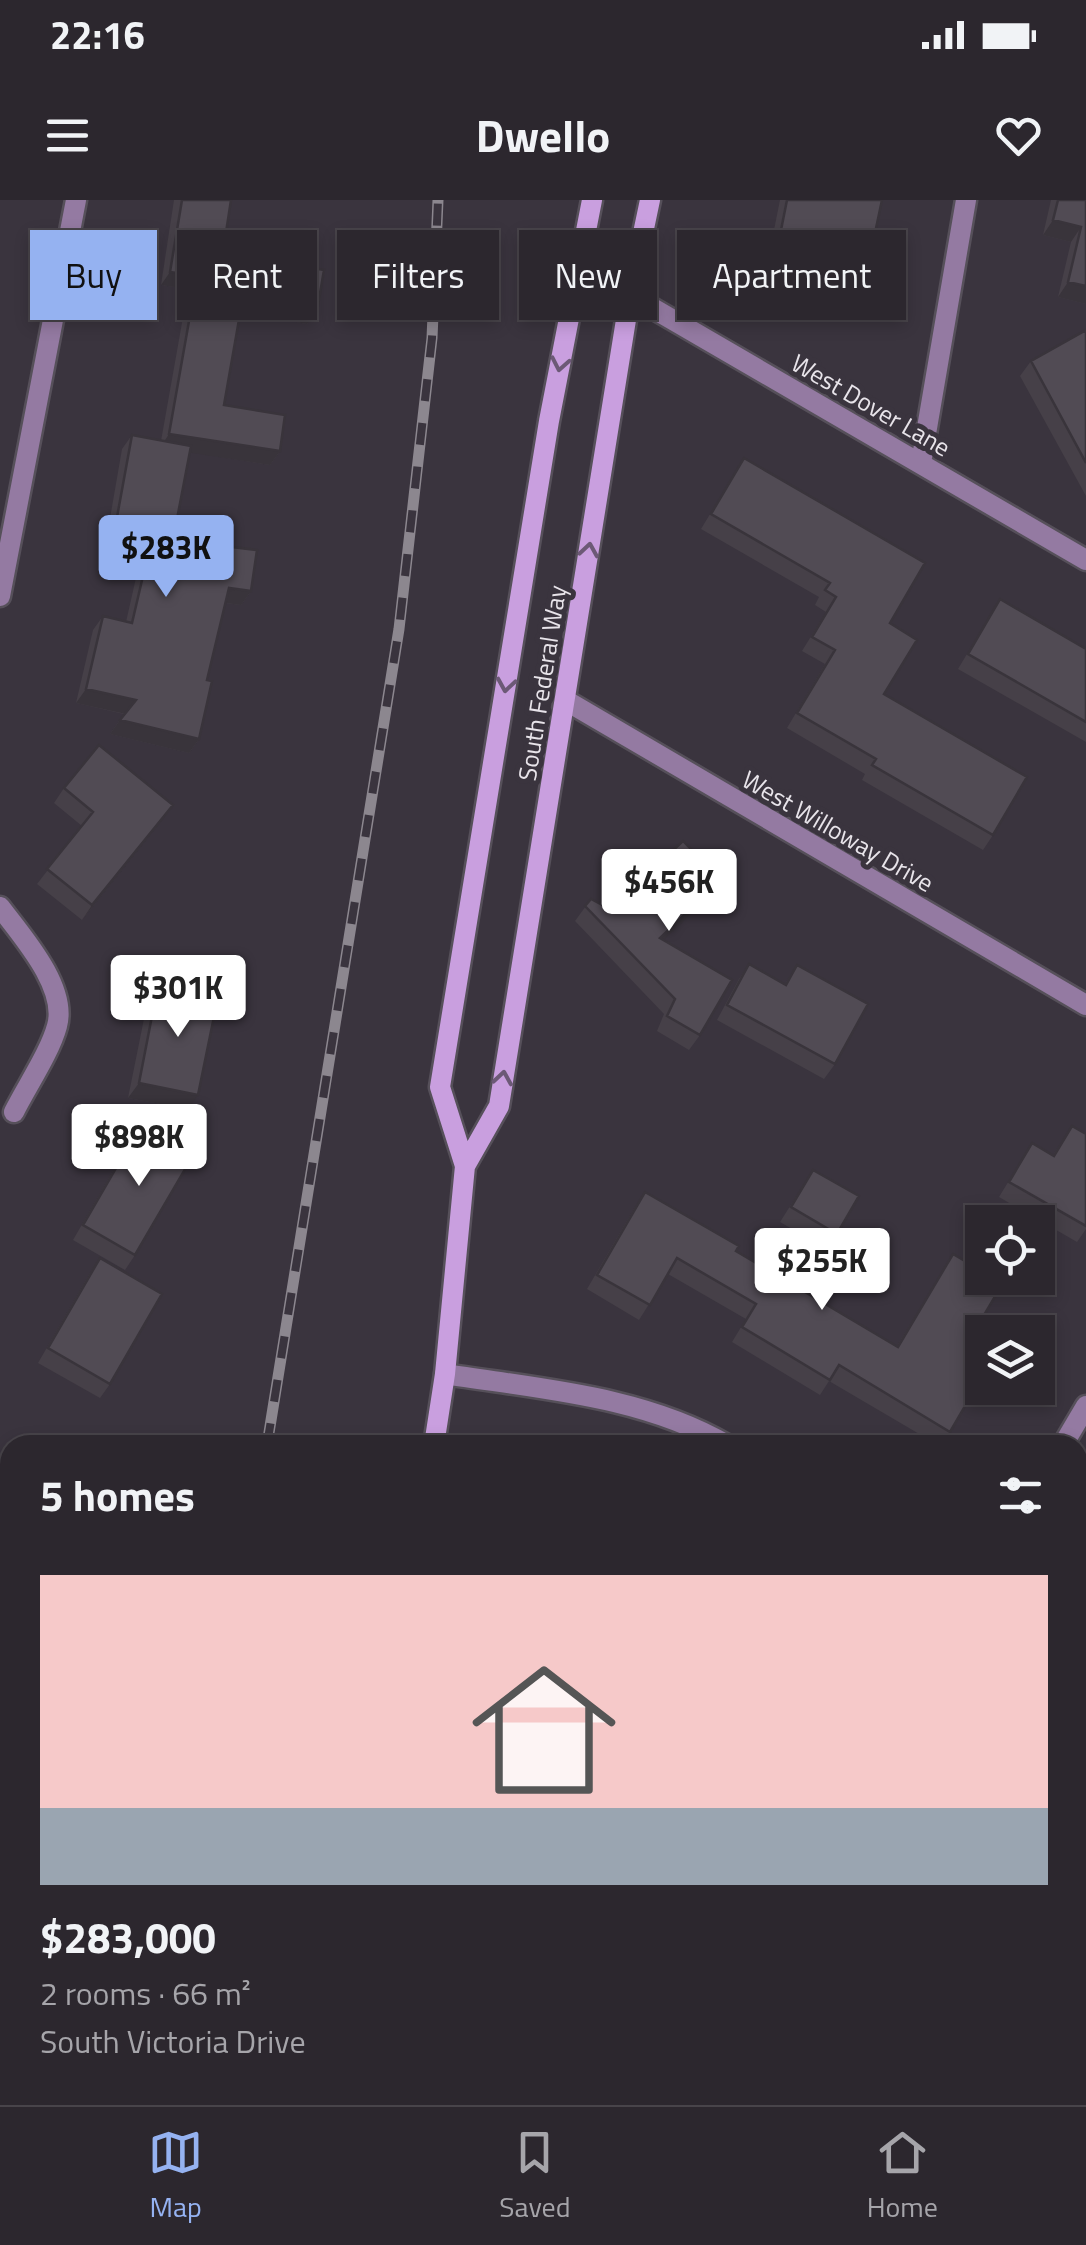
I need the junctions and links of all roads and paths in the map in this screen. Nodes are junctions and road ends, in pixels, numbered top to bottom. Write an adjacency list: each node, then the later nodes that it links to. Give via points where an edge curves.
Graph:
1 (76, 200): 10 (street)
2 (592, 200): 15 (main road, South Federal Way, one-way to 15, via 549,420 440,1087)
3 (650, 200): 5 (main road, South Federal Way)
4 (966, 200): 8 (street)
5 (644, 230)
6 (657, 311): 8 (street, West Dover Lane)
7 (626, 320): 11 (main road, South Federal Way, one-way to 7)
8 (921, 463): 9 (street, West Dover Lane)
9 (1086, 560)
10 (0, 596)
11 (565, 700): 13 (street, West Willoway Drive); 15 (main road, South Federal Way, one-way to 11, via 499,1106)
12 (0, 907): 14 (street, via 39,960 56,996 58,1024)
13 (1086, 1005)
14 (14, 1112)
15 (465, 1166): 16 (main road, South Federal Way)
16 (445, 1374): 18 (main road, South Federal Way); 19 (street, via 621,1402)
17 (1086, 1406): 20 (street)
18 (436, 1435)
19 (709, 1435)
20 (1069, 1435)

